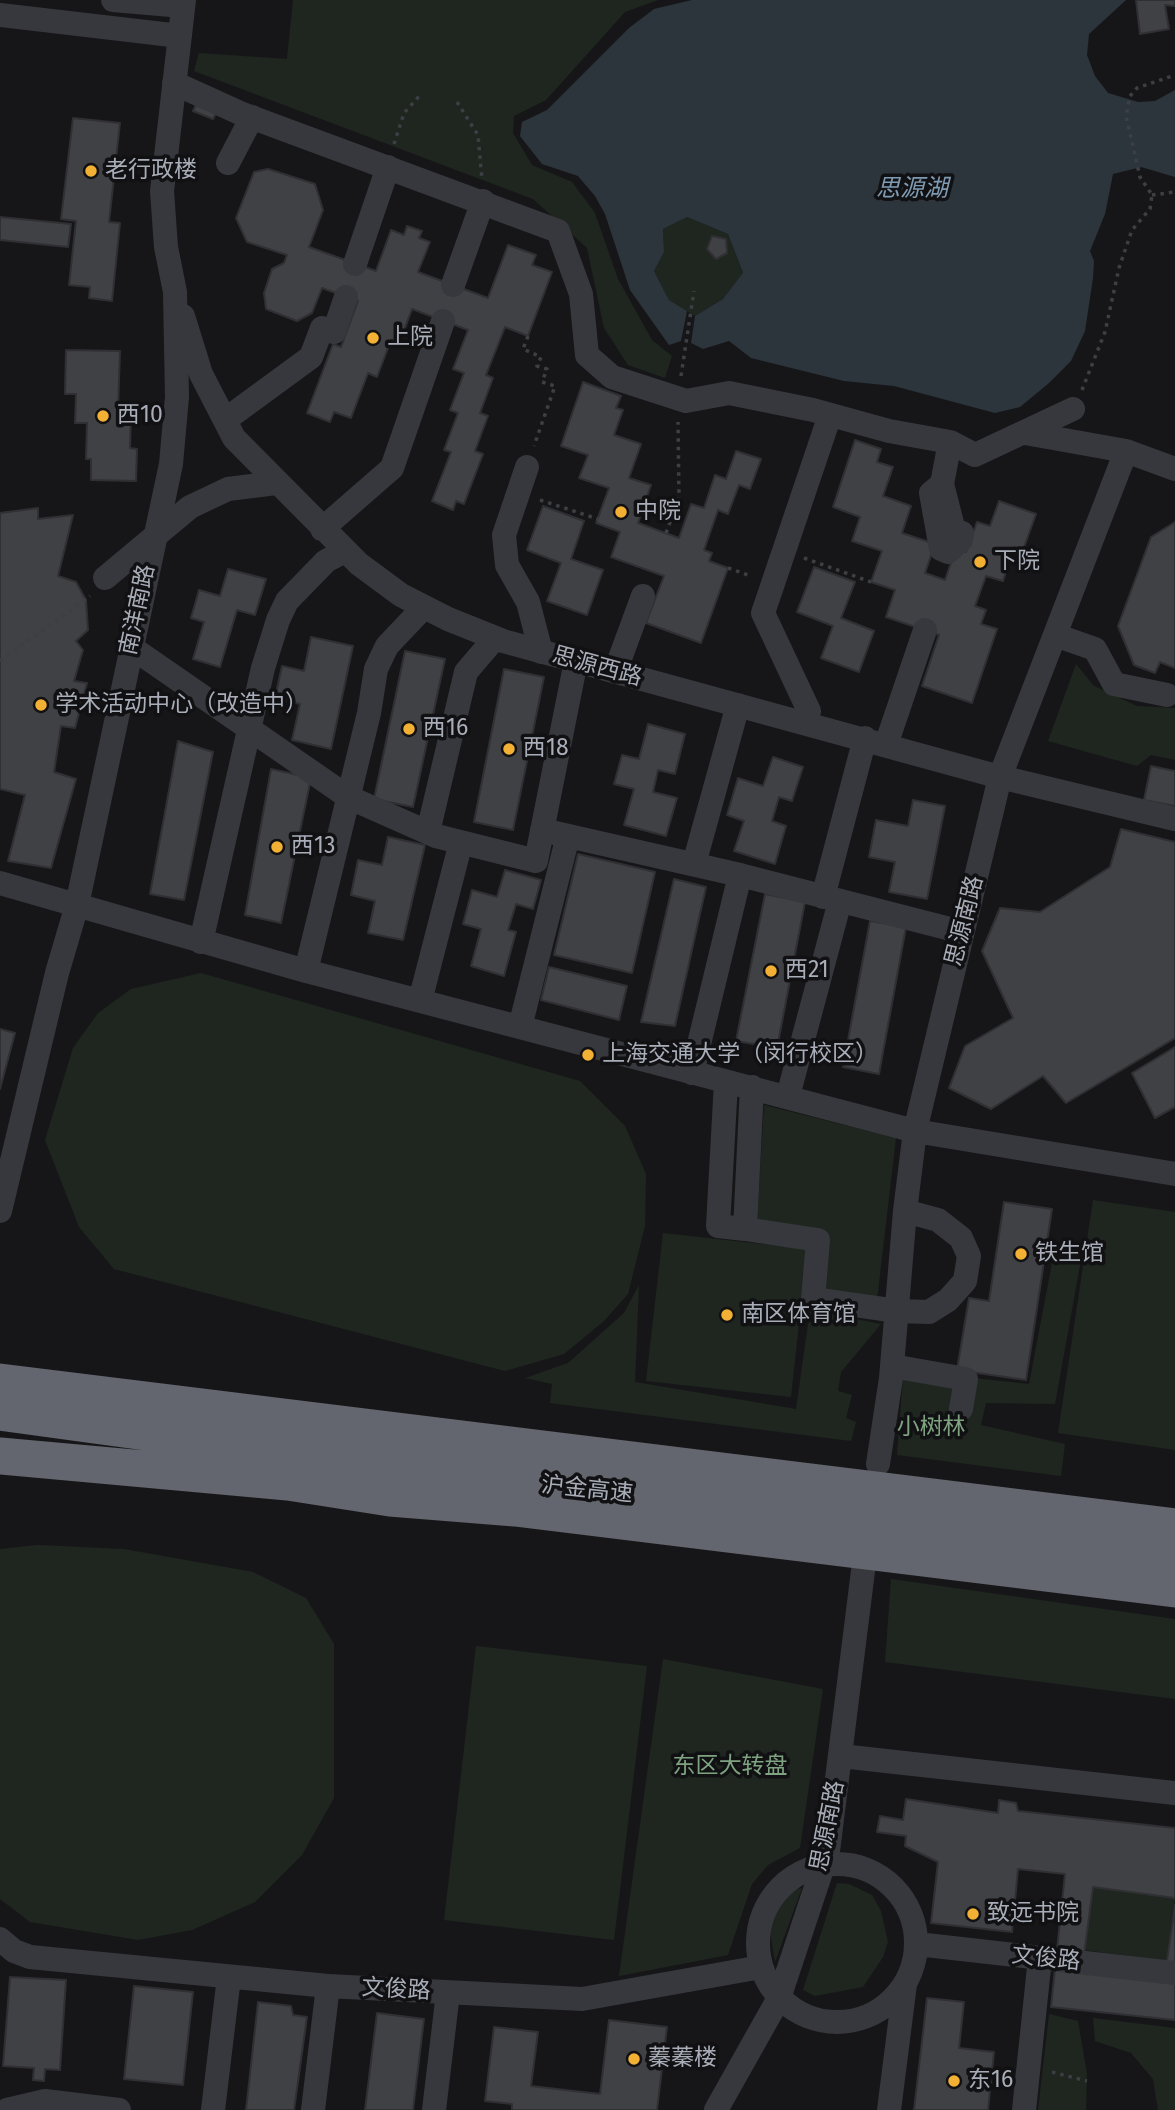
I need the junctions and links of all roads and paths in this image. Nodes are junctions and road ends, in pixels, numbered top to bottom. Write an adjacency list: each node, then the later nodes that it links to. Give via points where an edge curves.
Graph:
1 (113, 0): 2 (lane)
2 (184, 3): 4 (lane, 南洋南路)
3 (0, 15): 4 (lane)
4 (180, 36): 6 (lane, 南洋南路)
5 (1175, 75): 13 (path, via 1138,88 1130,96 1126,116 1140,177)
6 (174, 83): 9 (lane); 17 (lane, 南洋南路, via 162,191)
7 (422, 93): 11 (path, via 404,113)
8 (457, 102): 14 (path, via 478,135)
9 (252, 117): 10 (lane); 11 (lane)
10 (228, 163)
11 (388, 167): 14 (lane); 15 (lane)
12 (1175, 192): 13 (path)
13 (1152, 195): 21 (path, via 1150,209 1132,230 1105,332)
14 (483, 201): 16 (lane); 22 (lane, via 558,231 582,294 586,355 612,377 686,401 729,393)
15 (355, 264)
16 (453, 285)
17 (175, 292): 23 (lane, 思源西路, via 201,374); 33 (lane, 南洋南路, via 177,397 171,464)
18 (346, 297): 23 (lane, via 334,332 322,328 311,357)
19 (443, 321): 32 (lane, via 392,468)
20 (528, 335): 27 (path, via 523,349 541,356 537,366 547,369 542,382 555,386)
21 (1073, 410): 24 (lane)
22 (830, 415): 25 (lane); 48 (lane, via 763,613 809,711)
23 (225, 420): 29 (lane, 思源西路, via 234,438)
24 (1025, 433): 25 (lane, via 975,455); 26 (lane)
25 (950, 442): 30 (lane)
26 (1126, 451): 28 (lane); 39 (lane, 思源南路)
27 (527, 467): 31 (path, via 534,476 530,486 541,489 537,499); 42 (lane, via 504,535 507,565 528,602)
28 (1175, 469)
29 (276, 483): 32 (lane, 思源西路); 33 (lane, via 228,489 190,507)
30 (942, 484)
31 (598, 519)
32 (322, 529): 34 (lane, 思源西路)
33 (154, 538): 35 (lane); 41 (lane, 南洋南路)
34 (345, 551): 37 (lane, 思源西路, via 401,595); 49 (lane, via 326,561 287,601 263,668)
35 (105, 578): 44 (path, via 86,600)
36 (643, 596): 45 (lane)
37 (424, 607): 40 (lane, 思源西路); 52 (lane, via 387,646 376,669)
38 (925, 630): 50 (lane)
39 (1055, 635): 46 (lane, via 1095,649 1114,684); 51 (lane, 思源南路)
40 (495, 638): 42 (lane, 思源西路); 55 (lane, via 466,673)
41 (131, 647): 49 (lane); 62 (lane, 南洋南路)
42 (541, 652): 43 (lane, 思源西路)
43 (576, 661): 45 (lane, 思源西路); 54 (lane)
44 (0, 662)
45 (615, 672): 47 (lane, 思源西路)
46 (1167, 695)
47 (738, 705): 48 (lane, 思源西路); 58 (lane)
48 (806, 723): 50 (lane, 思源西路)
49 (250, 727): 52 (lane); 64 (lane)
50 (876, 742): 51 (lane, 思源西路); 61 (lane)
51 (1000, 777): 53 (lane, 思源西路); 63 (lane, 思源南路)
52 (348, 797): 55 (lane); 65 (lane)
53 (1175, 819)
54 (542, 830): 56 (lane); 57 (lane, via 536,860)
55 (428, 832): 57 (lane)
56 (568, 836): 58 (lane); 67 (lane)
57 (461, 842): 66 (lane)
58 (694, 864): 59 (lane)
59 (740, 875): 61 (lane); 68 (lane)
60 (0, 883): 62 (lane)
61 (832, 899): 63 (lane); 71 (lane)
62 (77, 905): 64 (lane); 74 (lane, 南洋南路)
63 (962, 932): 72 (lane, 思源南路)
64 (201, 942): 65 (lane)
65 (306, 971): 66 (lane)
66 (420, 1001): 67 (lane)
67 (520, 1027): 68 (lane)
68 (692, 1073): 69 (lane)
69 (726, 1082): 70 (lane); 76 (lane, via 718,1226)
70 (752, 1087): 71 (lane); 76 (lane)
71 (789, 1096): 72 (lane)
72 (915, 1131): 73 (lane); 75 (lane, 思源南路)
73 (1175, 1174)
74 (0, 1211)
75 (905, 1211): 77 (lane, 思源南路); 77 (lane, via 938,1220 961,1238 969,1256 965,1281 948,1300 929,1312)
76 (745, 1229): 77 (lane, via 818,1240 813,1299)
77 (897, 1311): 78 (lane, 思源南路)
78 (892, 1366): 80 (lane, via 966,1379); 84 (lane, 思源南路)
79 (0, 1382): 82 (highway, 沪金高速)
80 (961, 1409)
81 (0, 1412): 82 (highway, 沪金高速)
82 (293, 1452): 83 (highway, 沪金高速); 85 (highway, 沪金高速); 86 (highway, 沪金高速, via 534,1485 961,1530); 88 (highway, 沪金高速, via 390,1498 515,1508)
83 (0, 1456)
84 (878, 1464)
85 (1175, 1527)
86 (1175, 1559)
87 (864, 1563): 89 (lane, 思源南路)
88 (1175, 1588)
89 (841, 1756): 90 (lane); 91 (lane, 思源南路)
90 (1175, 1793)
91 (824, 1864): 93 (lane, via 858,1867 889,1882 909,1910); 97 (lane, via 802,1871 769,1901 757,1945); 103 (lane, 思源南路)
92 (0, 1939): 94 (lane, 文俊路, via 14,1951)
93 (917, 1944): 95 (lane, 文俊路); 100 (lane)
94 (30, 1956): 96 (lane, 文俊路); 99 (lane, 文俊路)
95 (1041, 1958): 98 (lane, 文俊路); 104 (lane)
96 (0, 1961)
97 (761, 1967): 102 (lane, 文俊路, via 582,1999); 103 (lane)
98 (1175, 1973)
99 (229, 1977): 101 (lane, 文俊路); 108 (lane)
100 (905, 1984): 103 (lane, via 889,2003 868,2016 845,2022 809,2017); 112 (lane)
101 (328, 1986): 102 (lane, 文俊路); 109 (lane)
102 (448, 1993): 110 (lane)
103 (779, 1998): 111 (lane, 思源南路)
104 (1029, 2066): 105 (path); 113 (lane)
105 (1087, 2081)
106 (7, 2110): 107 (lane, via 45,2101)
107 (120, 2110)
108 (213, 2110)
109 (313, 2110)
110 (434, 2110)
111 (716, 2110)
112 (889, 2110)
113 (1024, 2110)

